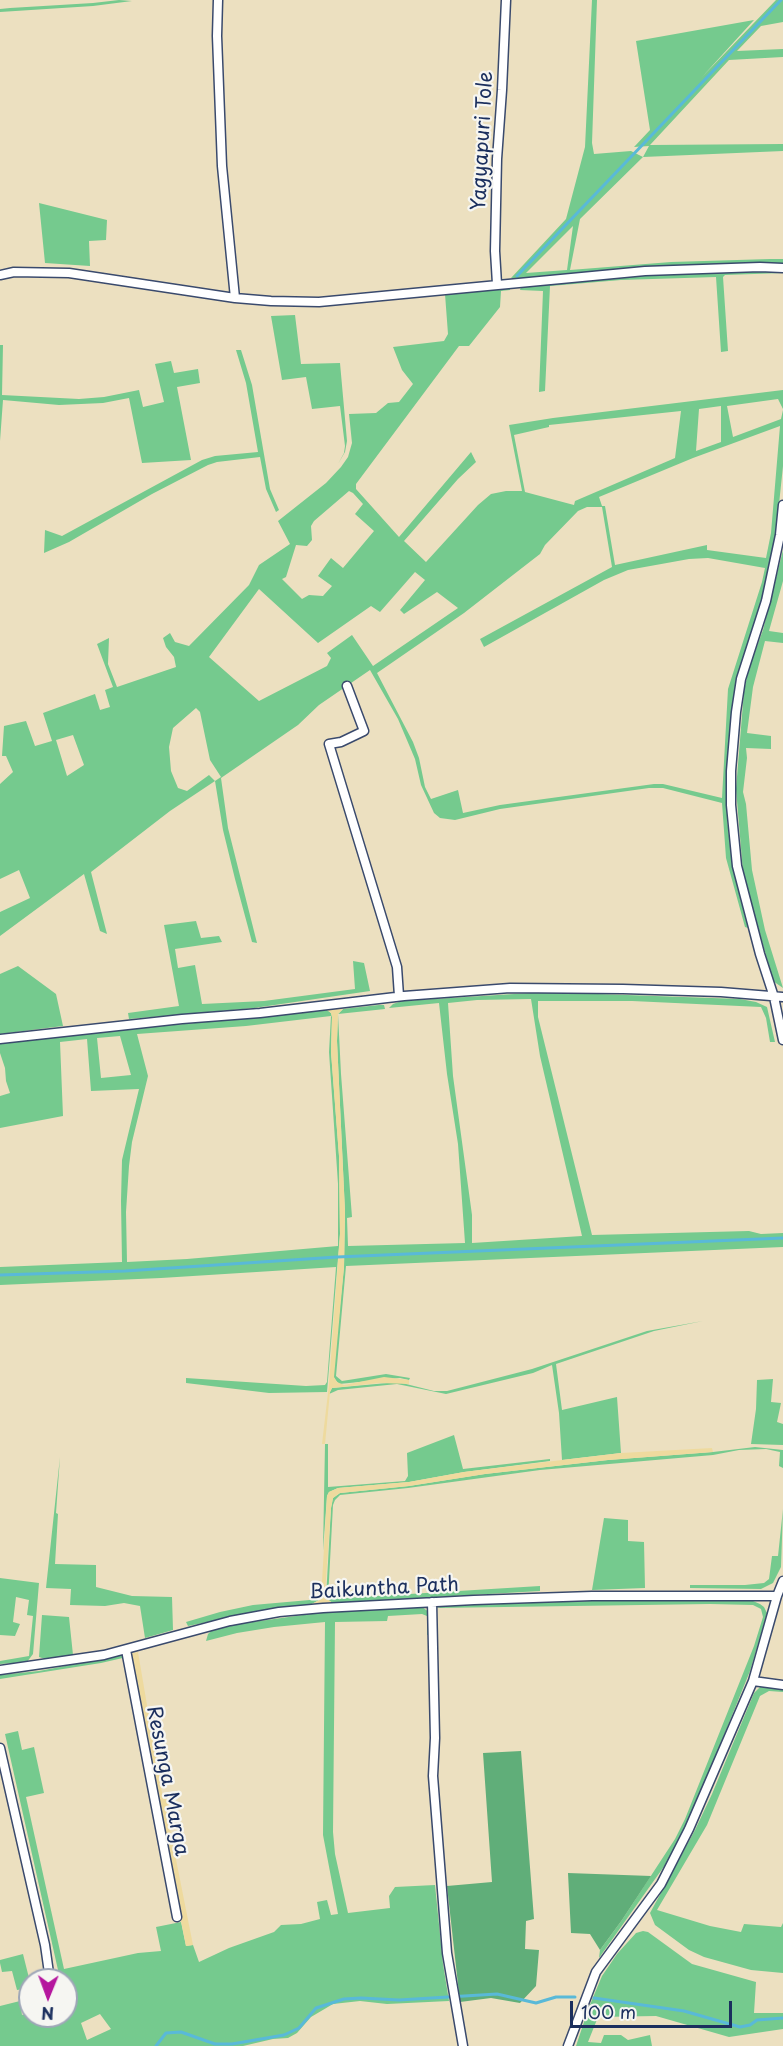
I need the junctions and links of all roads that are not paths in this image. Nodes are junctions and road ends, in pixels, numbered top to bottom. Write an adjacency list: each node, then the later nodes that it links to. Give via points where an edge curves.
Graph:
1 (218, 0): 6 (street, via 222,166)
2 (506, 0): 5 (street, Yagyapuri Tole, via 496,159)
3 (783, 268): 5 (street, via 645,271)
4 (0, 275): 6 (street, via 69,273)
5 (497, 284): 6 (street, via 319,302)
6 (235, 298)
7 (783, 505): 10 (street, via 766,601 741,679 731,771 737,866 760,954)
8 (347, 686): 9 (street, via 364,731 328,744 397,967)
9 (399, 996): 10 (street, via 510,988 721,992); 11 (street)
10 (778, 997): 12 (street)
11 (0, 1039)
12 (783, 1040)
13 (783, 1581): 14 (street)
14 (777, 1596): 15 (street, Baikuntha Path, via 592,1596); 18 (street)
15 (432, 1602): 16 (street, Baikuntha Path, via 279,1612 230,1621); 23 (street, via 433,1776 446,1942)
16 (126, 1650): 17 (street, Baikuntha Path); 21 (street, Resunga Marga)
17 (0, 1670)
18 (753, 1681): 19 (street); 24 (street, via 689,1829 661,1884 596,1972)
19 (783, 1685)
20 (0, 1748): 22 (street)
21 (177, 1917)
22 (48, 1968)
23 (463, 2046)
24 (568, 2046)

